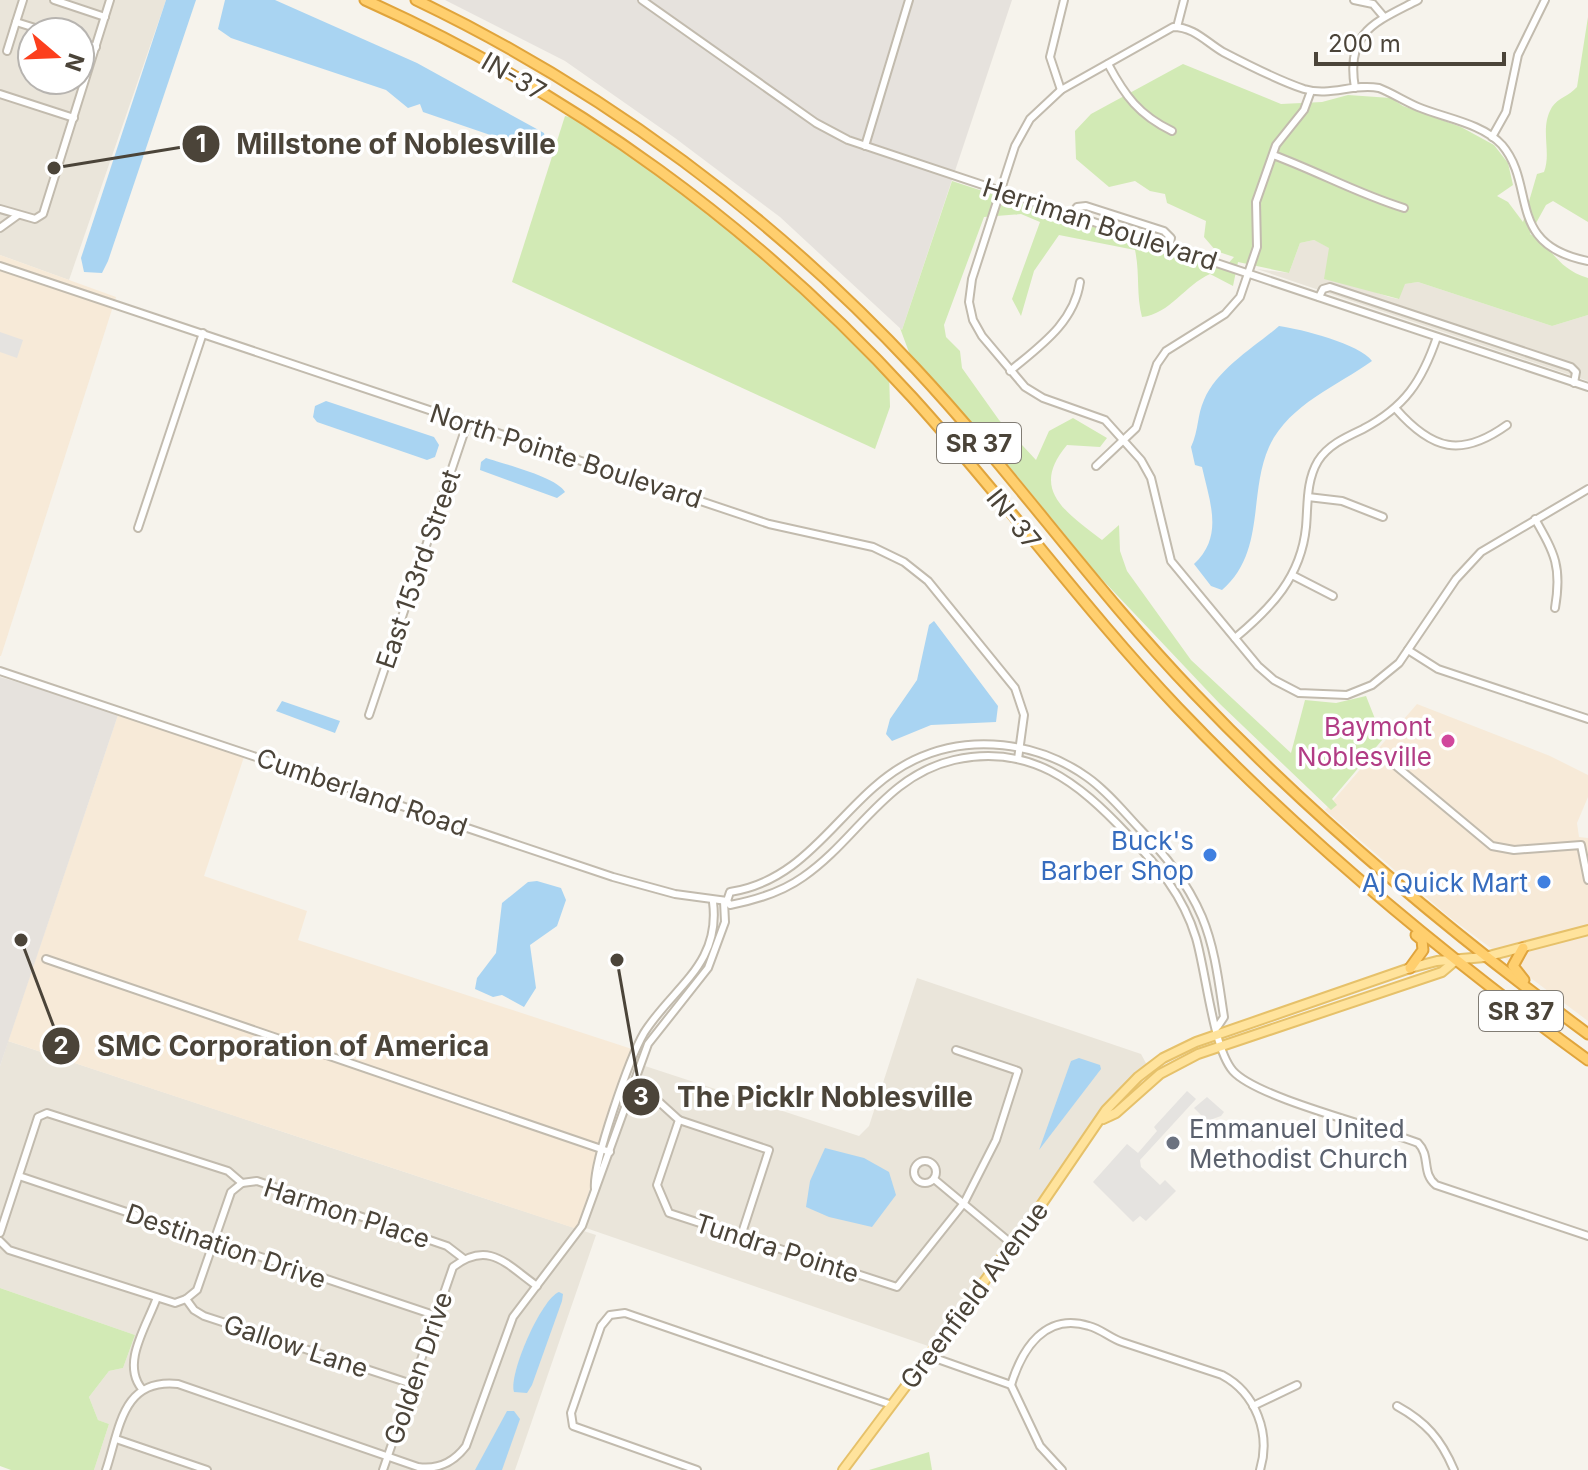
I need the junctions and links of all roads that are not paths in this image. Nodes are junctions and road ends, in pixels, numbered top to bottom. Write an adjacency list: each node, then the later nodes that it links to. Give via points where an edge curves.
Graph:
1 (54, 0): 12 (street)
2 (110, 0): 12 (street)
3 (365, 0): 67 (highway, IN-37 / SR 37, via 477,55 584,118 678,183 783,269 908,392 1169,698)
4 (416, 0): 73 (highway, IN-37 / SR 37, via 530,59 597,101 690,166 789,246 924,379 1090,578 1204,704 1349,843)
5 (642, 0): 27 (street, Herriman Boulevard, via 816,123)
6 (909, 0): 27 (street)
7 (1064, 0): 20 (street, via 1050,57)
8 (1184, 0): 15 (street)
9 (1354, 0): 13 (street, via 1373,4)
10 (1418, 0): 13 (street)
11 (1545, 0): 26 (street, via 1518,55 1506,112)
12 (105, 17): 16 (street)
13 (1384, 17): 19 (street, via 1356,46)
14 (16, 22): 17 (street)
15 (1177, 27): 18 (street, via 1160,31); 21 (street)
16 (96, 47)
17 (7, 51)
18 (1108, 64): 20 (street); 25 (street, via 1140,112)
19 (1355, 88): 21 (street); 26 (street, via 1384,90)
20 (1061, 90): 29 (street, via 1023,129)
21 (1311, 91): 28 (street)
22 (0, 94): 24 (street)
23 (81, 96): 24 (street)
24 (74, 118): 32 (street, via 43,214 35,219)
25 (1172, 131)
26 (1492, 137): 36 (street, via 1511,161 1535,230 1558,251)
27 (865, 146): 29 (street, Herriman Boulevard)
28 (1273, 155): 30 (street); 38 (street, via 1255,207 1257,247)
29 (1001, 191): 33 (street, Herriman Boulevard); 43 (street, via 969,302 976,327)
30 (1404, 208)
31 (0, 209): 32 (street)
32 (18, 215): 34 (street)
33 (1072, 215): 35 (street, Herriman Boulevard); 35 (street, via 1077,207 1086,206 1164,231 1171,238)
34 (0, 228)
35 (1169, 247): 38 (street, Herriman Boulevard)
36 (1588, 261)
37 (0, 266): 41 (street, North Pointe Boulevard)
38 (1249, 274): 40 (street, Herriman Boulevard); 49 (street, via 1240,297 1225,314 1166,351 1140,422)
39 (1080, 282): 43 (street, via 1075,304 1060,326)
40 (1319, 297): 42 (street, Herriman Boulevard); 44 (street, via 1330,287 1542,358 1574,369)
41 (203, 333): 47 (street, North Pointe Boulevard); 55 (street)
42 (1437, 337): 44 (street, Herriman Boulevard); 46 (street, via 1422,378)
43 (1010, 371): 49 (street, via 1038,396 1098,416)
44 (1574, 383): 45 (street, Herriman Boulevard)
45 (1588, 387)
46 (1396, 409): 48 (street, via 1421,435 1450,445 1473,444); 52 (street, via 1325,452 1312,473)
47 (467, 424): 62 (street, East 153rd Street); 64 (street, North Pointe Boulevard, via 769,524 873,547 904,562 928,581 1015,688 1024,715)
48 (1507, 425)
49 (1124, 441): 50 (street); 59 (street, via 1151,478 1171,561)
50 (1096, 466)
51 (1588, 489): 54 (street)
52 (1308, 497): 53 (street, via 1342,501); 56 (street, via 1305,535)
53 (1383, 517)
54 (1535, 519): 58 (street, via 1558,566); 60 (street, via 1469,563)
55 (138, 528)
56 (1292, 575): 57 (street); 59 (street, via 1270,607)
57 (1333, 596)
58 (1555, 608)
59 (1235, 638): 60 (street, via 1274,680 1314,695 1363,690 1387,675)
60 (1408, 650): 63 (street, via 1438,669)
61 (0, 671): 70 (street, Cumberland Road, via 613,877)
62 (369, 715)
63 (1588, 719)
64 (1020, 748): 65 (street, North Pointe Boulevard); 69 (street, Cumberland Road, via 974,745 914,760 880,782 801,861 769,880 730,892); 78 (street, Cumberland Road, via 1057,760 1090,779 1176,870 1200,912 1212,948 1224,1017)
65 (1018, 759): 69 (street, Cumberland Road, via 955,760 924,770 886,795 803,877 756,899 730,905); 78 (street, Cumberland Road, via 1059,774 1088,793 1166,877 1197,940)
66 (1390, 761): 68 (street, via 1492,846 1514,850 1581,845)
67 (1309, 835): 75 (highway, IN-37 / SR 37); 76 (highway, via 1320,852 1422,940 1422,953)
68 (1588, 880)
69 (725, 901): 70 (street, Cumberland Road); 83 (street, via 725,922 708,968 655,1032)
70 (713, 902): 86 (street, via 714,923 699,964 644,1034)
71 (1588, 930): 72 (main road, Greenfield Avenue)
72 (1523, 948): 73 (main road, Greenfield Avenue); 77 (highway, via 1513,961 1517,974)
73 (1485, 957): 75 (main road, Greenfield Avenue); 79 (highway, IN-37 / SR 37)
74 (46, 959): 86 (street)
75 (1456, 961): 76 (main road, Greenfield Avenue); 80 (main road, Greenfield Avenue, via 1442,972); 82 (highway, IN-37 / SR 37)
76 (1410, 968): 78 (main road, Greenfield Avenue)
77 (1588, 1028)
78 (1218, 1029): 80 (street, Cumberland Road); 84 (main road, Greenfield Avenue, via 1157,1062 1118,1095)
79 (1588, 1034)
80 (1222, 1045): 84 (main road, Greenfield Avenue, via 1160,1074); 95 (street, Cumberland Road, via 1234,1071 1257,1089 1420,1145 1427,1175 1436,1185)
81 (956, 1050): 92 (street, via 1018,1071 996,1140)
82 (1588, 1060)
83 (633, 1087): 85 (street); 87 (street)
84 (1103, 1119): 98 (main road, Greenfield Avenue)
85 (679, 1120): 94 (street, Tundra Pointe, via 657,1185 669,1213); 94 (street, via 769,1150)
86 (602, 1149): 87 (street); 91 (street)
87 (610, 1152): 91 (street)
88 (19, 1176): 90 (street, Harmon Place, via 38,1117 56,1113 228,1171); 93 (street); 97 (street, Destination Drive)
89 (934, 1179): 92 (street)
90 (242, 1183): 97 (street, via 228,1197); 99 (street, Harmon Place, via 257,1181 447,1246)
91 (595, 1189): 100 (street, via 578,1233)
92 (964, 1203): 94 (street, Tundra Pointe, via 897,1287); 98 (street)
93 (0, 1233)
94 (741, 1236)
95 (1588, 1236)
96 (0, 1241): 102 (street, via 9,1250)
97 (213, 1241): 101 (street, via 197,1290); 103 (street, Destination Drive)
98 (1012, 1244): 104 (main road, Greenfield Avenue)
99 (464, 1259): 100 (street, Golden Drive, via 474,1254 499,1259); 103 (street, Golden Drive, via 453,1267)
100 (537, 1286): 113 (street, via 513,1317 458,1457 430,1469)
101 (186, 1299): 102 (street); 105 (street, Gallow Lane, via 204,1316)
102 (156, 1300): 108 (street, via 132,1365 132,1377)
103 (434, 1315): 105 (street, Golden Drive)
104 (929, 1356): 106 (street); 109 (main road, Greenfield Avenue)
105 (412, 1384): 113 (street, Golden Drive)
106 (1011, 1385): 110 (street, via 1036,1336 1076,1324 1222,1375 1236,1383); 119 (street, via 1040,1446)
107 (1297, 1385): 110 (street)
108 (142, 1389): 112 (street, via 130,1399); 113 (street, via 163,1382 178,1384)
109 (892, 1405): 117 (street, via 619,1312 603,1321 571,1413 573,1426); 118 (main road, Greenfield Avenue)
110 (1253, 1406): 120 (street, via 1265,1445)
111 (1397, 1406): 121 (street, via 1428,1426)
112 (116, 1439): 114 (street); 115 (street)
113 (388, 1457): 116 (street, Golden Drive)
114 (106, 1470)
115 (207, 1470)
116 (383, 1470)
117 (697, 1470)
118 (843, 1470)
119 (1062, 1470)
120 (1260, 1470)
121 (1454, 1470)

